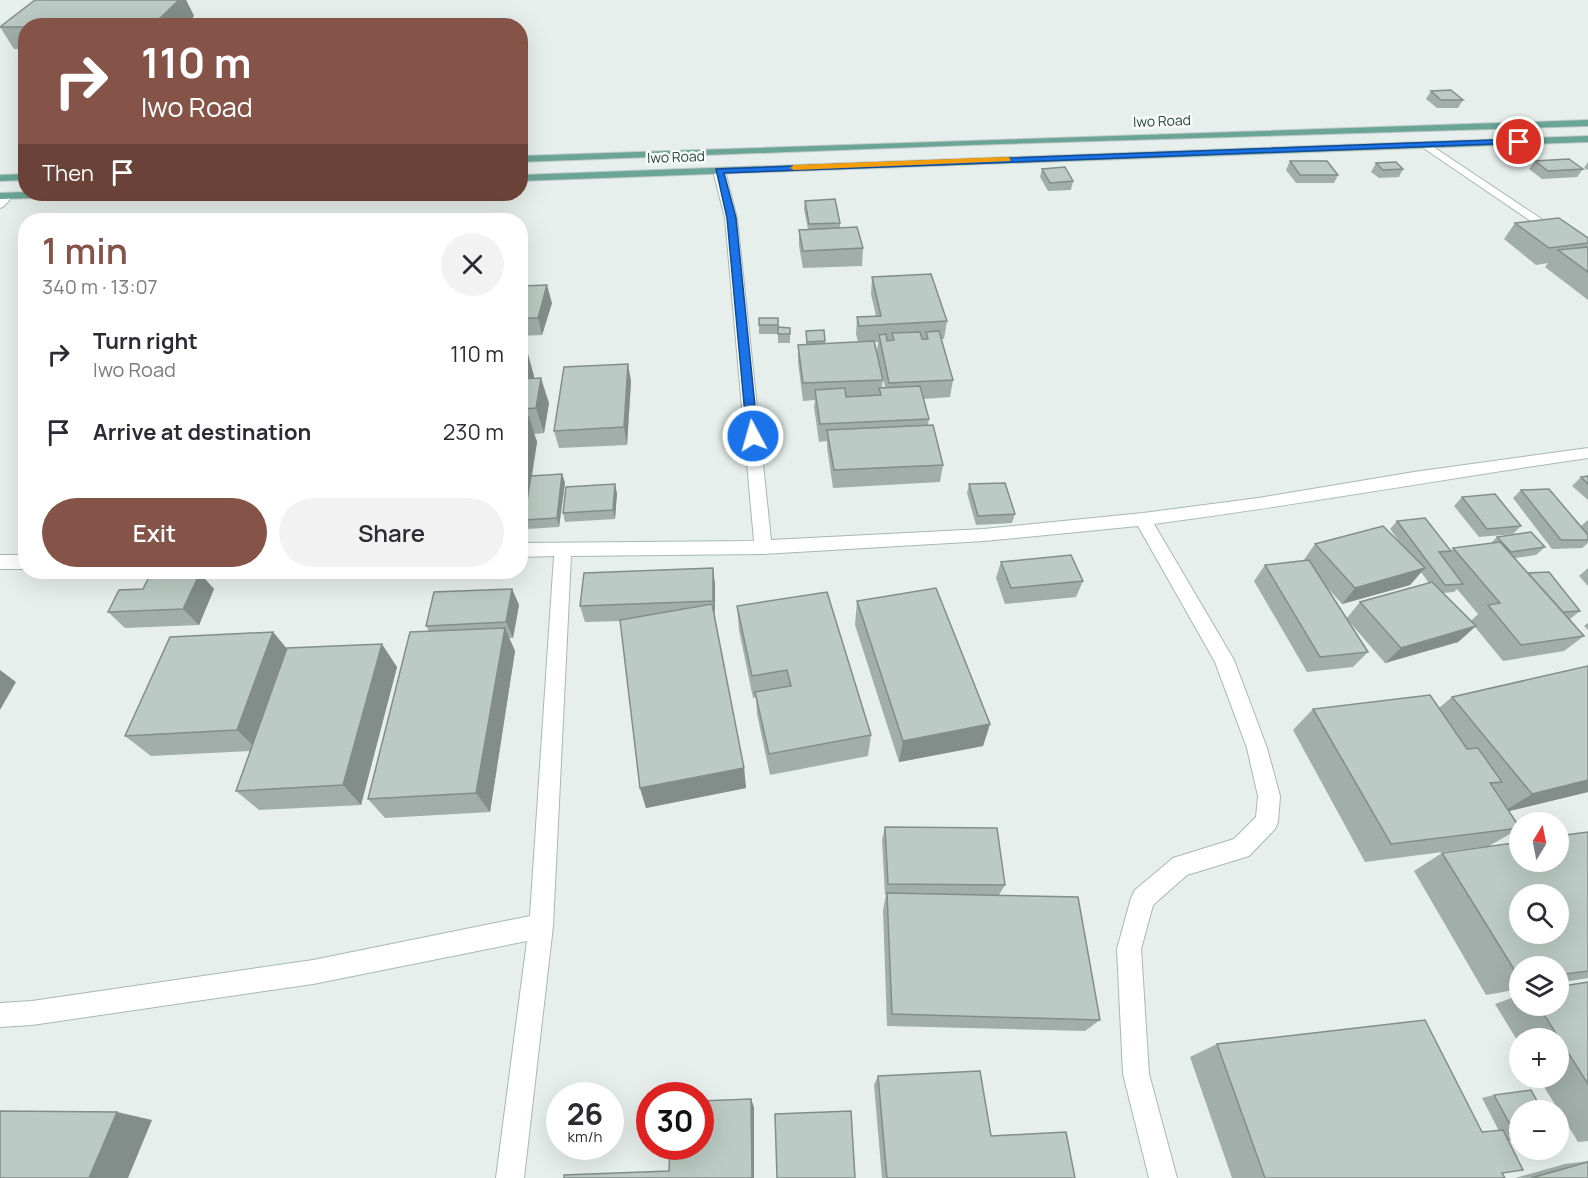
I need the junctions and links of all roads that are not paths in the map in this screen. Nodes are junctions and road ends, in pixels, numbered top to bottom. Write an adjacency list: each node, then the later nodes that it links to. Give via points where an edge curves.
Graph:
1 (1588, 123): 4 (main road, Iwo Road)
2 (1588, 139): 3 (main road, Iwo Road)
3 (1426, 145): 6 (main road, Iwo Road); 13 (street)
4 (794, 148): 5 (main road, Iwo Road); 6 (main road)
5 (528, 159)
6 (797, 167): 7 (main road, Iwo Road)
7 (719, 171): 10 (main road, Iwo Road); 16 (street, via 731,218)
8 (18, 177): 9 (main road)
9 (0, 178)
10 (528, 178)
11 (18, 198): 12 (main road)
12 (2, 199)
13 (1588, 256)
14 (1588, 453): 15 (street)
15 (1143, 519): 16 (street, via 984,535); 24 (street, via 1224,660 1257,748 1269,796 1267,822 1242,848 1180,866 1143,898 1129,949 1136,1074)
16 (763, 547): 17 (street)
17 (563, 548): 18 (street); 21 (street)
18 (528, 550)
19 (0, 561): 20 (street)
20 (18, 562)
21 (541, 926): 22 (street, via 313,972); 23 (street)
22 (0, 1015)
23 (510, 1178)
24 (1162, 1178)

